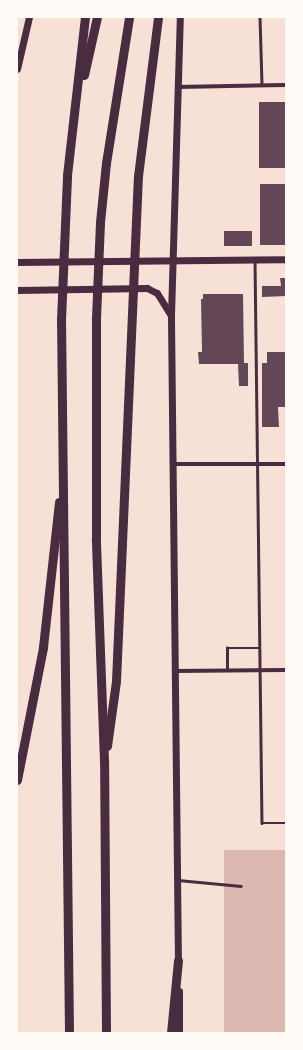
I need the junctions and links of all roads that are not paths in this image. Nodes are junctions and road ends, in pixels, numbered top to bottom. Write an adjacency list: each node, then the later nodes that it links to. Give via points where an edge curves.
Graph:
1 (29, 17): 8 (main road)
2 (85, 17): 12 (highway)
3 (96, 17): 12 (highway)
4 (129, 17): 28 (highway, via 100,222 96,318 96,538)
5 (158, 17): 28 (highway, via 146,98 136,221 116,681)
6 (180, 17): 11 (main road)
7 (260, 17): 9 (lane)
8 (17, 70)
9 (262, 85): 10 (street); 11 (street)
10 (286, 85)
11 (177, 87): 13 (main road)
12 (75, 117): 19 (highway, via 64,220 61,320)
13 (172, 259): 15 (main road); 16 (main road); 18 (main road)
14 (286, 259): 15 (main road)
15 (254, 260): 21 (lane)
16 (17, 262)
17 (17, 290): 18 (main road, via 142,287 156,294)
18 (171, 315): 20 (main road)
19 (63, 448): 29 (highway, via 43,647); 34 (highway)
20 (173, 464): 21 (street); 27 (main road)
21 (259, 464): 22 (street); 23 (lane)
22 (286, 464)
23 (259, 648): 24 (lane, via 227,648); 25 (lane)
24 (227, 670): 25 (street); 27 (street)
25 (259, 670): 26 (street); 30 (lane, via 262,823)
26 (286, 670)
27 (175, 671): 31 (main road)
28 (104, 761): 35 (highway)
29 (17, 780)
30 (286, 823)
31 (177, 880): 32 (lane); 33 (main road)
32 (241, 886)
33 (178, 960): 36 (highway); 37 (main road)
34 (69, 1033)
35 (106, 1033)
36 (171, 1033)
37 (179, 1033)

